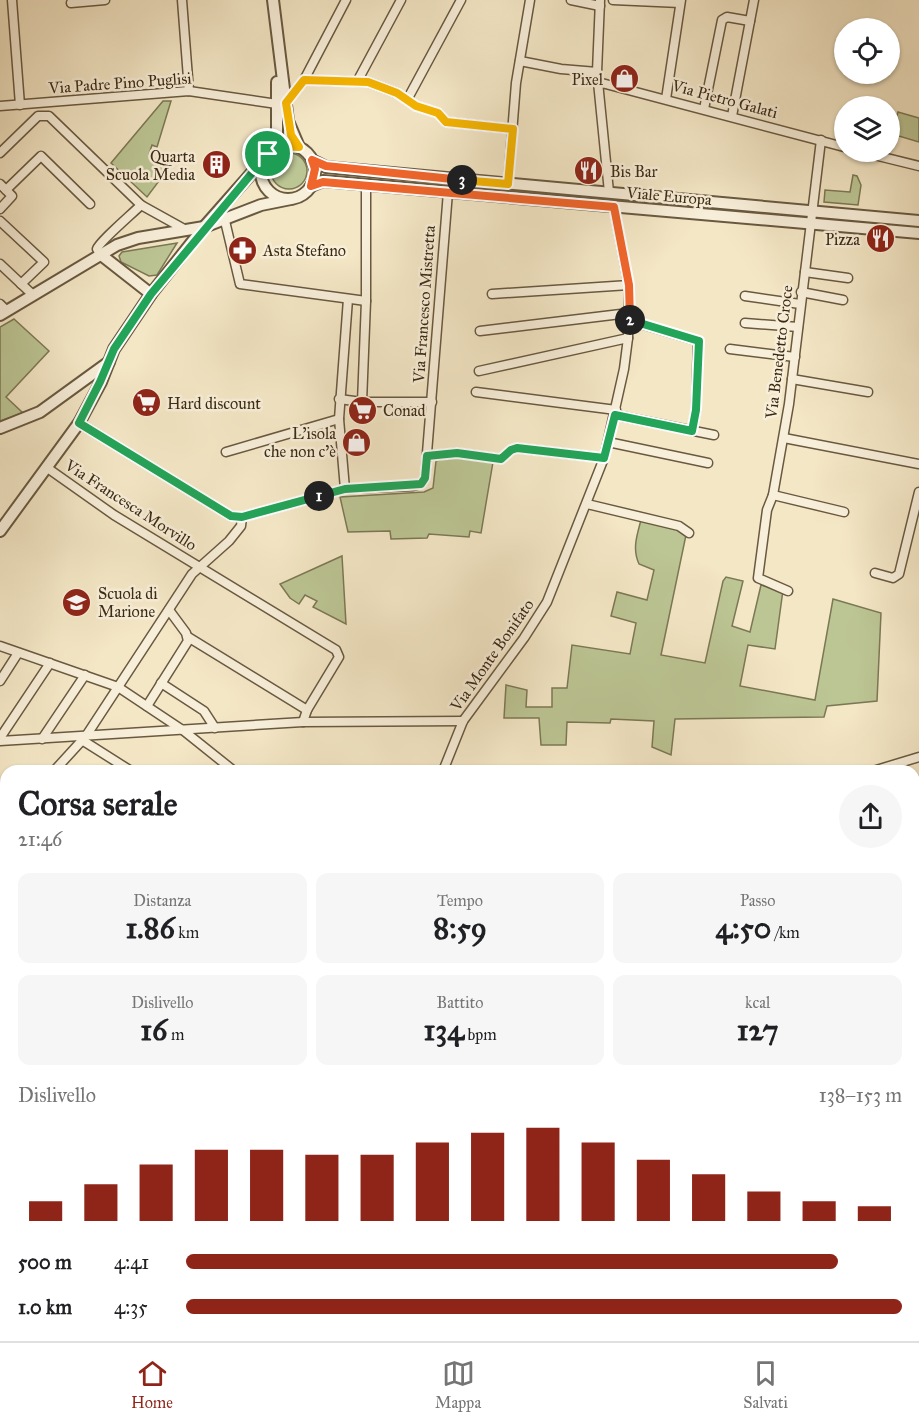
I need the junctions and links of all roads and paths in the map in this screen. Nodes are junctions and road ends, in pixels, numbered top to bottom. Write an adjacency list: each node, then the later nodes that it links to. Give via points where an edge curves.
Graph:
1 (12, 0): 27 (street)
2 (105, 0): 14 (street)
3 (182, 0): 23 (street)
4 (273, 0): 26 (street)
5 (339, 0): 16 (street)
6 (346, 0): 16 (street)
7 (401, 0): 21 (street)
8 (461, 0): 25 (street)
9 (530, 0): 18 (street)
10 (571, 0): 15 (street)
11 (613, 0): 13 (street)
12 (754, 0): 17 (street)
13 (681, 2): 24 (street)
14 (71, 3)
15 (600, 3): 19 (street)
16 (340, 12): 20 (street)
17 (750, 21): 29 (street, via 727,16 722,20); 30 (street)
18 (520, 61): 19 (street); 31 (street)
19 (597, 72): 22 (street)
20 (304, 80): 21 (street); 26 (street)
21 (358, 80): 25 (street)
22 (598, 82): 24 (street, Via Pietro Galati); 45 (street)
23 (189, 91): 26 (street, Via Padre Pino Puglisi); 27 (street, Via Padre Pino Puglisi)
24 (666, 99): 29 (street, Via Pietro Galati)
25 (407, 100): 31 (street, via 438,113 446,122)
26 (281, 103): 34 (street); 36 (street, via 277,133)
27 (20, 105): 28 (street, Via Padre Pino Puglisi)
28 (0, 106)
29 (704, 109): 30 (street, Via Pietro Galati)
30 (732, 116): 32 (street, Via Pietro Galati)
31 (513, 129): 40 (street)
32 (821, 140): 33 (street, Via Pietro Galati); 51 (street, Via Benedetto Croce)
33 (834, 144)
34 (299, 147): 36 (street, via 282,146); 37 (street)
35 (0, 153): 48 (street, via 38,116 49,116)
36 (266, 156): 46 (street, via 261,166 263,183 275,195); 56 (street)
37 (312, 160): 40 (street, Viale Europa, via 326,166); 42 (street, via 315,169)
38 (900, 161): 39 (street)
39 (919, 166)
40 (508, 184): 45 (street, Viale Europa)
41 (366, 185): 42 (street, Viale Europa, via 323,182); 44 (street, Viale Europa); 72 (street)
42 (311, 186): 46 (street)
43 (3, 187): 47 (street, via 41,156); 50 (street, via 12,196)
44 (448, 192): 49 (street, Viale Europa); 89 (street, Via Francesco Mistretta)
45 (609, 192): 51 (street, Viale Europa)
46 (291, 199): 53 (street, via 261,205)
47 (90, 204)
48 (141, 205): 57 (street); 59 (street, via 122,226 98,243)
49 (614, 207): 55 (street, Viale Europa); 64 (street, Via Monte Bonifato)
50 (0, 209)
51 (812, 210): 54 (street, Viale Europa); 55 (street, Via Benedetto Croce)
52 (0, 221): 63 (street, via 44,262)
53 (225, 221): 56 (street); 70 (street, via 240,284)
54 (919, 221)
55 (810, 223): 58 (street, Viale Europa); 61 (street, Via Benedetto Croce)
56 (204, 227): 57 (street); 66 (street)
57 (187, 230): 59 (street, via 138,238)
58 (919, 233)
59 (100, 254): 66 (street); 68 (street)
60 (0, 264): 63 (street)
61 (805, 272): 62 (street); 65 (street, Via Benedetto Croce)
62 (848, 278)
63 (21, 284): 68 (street)
64 (629, 285): 67 (street); 75 (street, Via Monte Bonifato)
65 (801, 292): 71 (street); 73 (street, Via Benedetto Croce)
66 (151, 294): 82 (street)
67 (492, 294)
68 (33, 295): 74 (street)
69 (746, 296): 73 (street)
70 (348, 299): 72 (street); 87 (street)
71 (843, 300)
72 (366, 301): 88 (street)
73 (800, 303): 77 (street, Via Benedetto Croce)
74 (2, 310)
75 (628, 316): 78 (street); 79 (street, Via Monte Bonifato); 94 (street, via 699,341)
76 (745, 323): 77 (street)
77 (798, 327): 81 (street, Via Benedetto Croce)
78 (480, 331)
79 (628, 338): 83 (street); 90 (street, Via Monte Bonifato)
80 (730, 349): 81 (street)
81 (795, 357): 84 (street, Via Benedetto Croce)
82 (109, 362): 92 (street); 93 (street, via 40,412)
83 (478, 371)
84 (792, 379): 86 (street); 96 (street, Via Benedetto Croce)
85 (476, 392): 90 (street)
86 (868, 392)
87 (339, 399): 88 (street); 91 (street)
88 (362, 402): 89 (street)
89 (432, 402): 99 (street, Via Francesco Mistretta)
90 (615, 413): 94 (street); 97 (street, Via Monte Bonifato)
91 (339, 419): 98 (street); 104 (street)
92 (79, 423): 103 (street); 109 (street, via 231,516)
93 (0, 428)
94 (692, 431): 95 (street)
95 (714, 435)
96 (783, 438): 102 (street); 106 (street, Via Benedetto Croce)
97 (608, 442): 100 (street, Via Monte Bonifato); 101 (street)
98 (226, 452)
99 (427, 456): 100 (street, via 449,453 501,459 517,448); 104 (street, Via Francesco Mistretta, via 421,484)
100 (604, 458): 107 (street, Via Monte Bonifato)
101 (708, 463)
102 (919, 464)
103 (46, 467): 110 (street); 112 (street, Via Francesca Morvillo, via 114,515)
104 (345, 489): 109 (street)
105 (919, 492): 113 (street, via 899,574 893,578)
106 (773, 495): 108 (street); 114 (street, Via Benedetto Croce, via 757,576 762,582)
107 (587, 504): 111 (street, via 679,526); 126 (street, Via Monte Bonifato, via 547,602)
108 (844, 512)
109 (242, 517): 112 (street, via 241,526 229,541)
110 (0, 531)
111 (689, 533)
112 (200, 567): 115 (street); 125 (street, Via Francesca Morvillo, via 339,654)
113 (875, 573)
114 (788, 591)
115 (169, 610): 116 (street); 123 (street)
116 (188, 637): 122 (street); 125 (street)
117 (0, 646): 118 (street)
118 (18, 652): 119 (street); 121 (street)
119 (50, 663): 120 (street); 132 (street)
120 (85, 675): 123 (street); 130 (street)
121 (0, 681)
122 (161, 683): 124 (street); 128 (street, via 204,711)
123 (118, 687): 124 (street); 131 (street)
124 (147, 706): 129 (street)
125 (307, 710): 127 (street)
126 (463, 720): 127 (street); 137 (street, Via Monte Bonifato)
127 (303, 722): 128 (street)
128 (214, 728): 129 (street)
129 (184, 731): 131 (street); 136 (street)
130 (42, 739): 131 (street); 132 (street)
131 (84, 739): 134 (street); 135 (street)
132 (0, 740)
133 (919, 757): 138 (street)
134 (60, 765)
135 (122, 765)
136 (226, 765)
137 (445, 765)
138 (893, 765)

